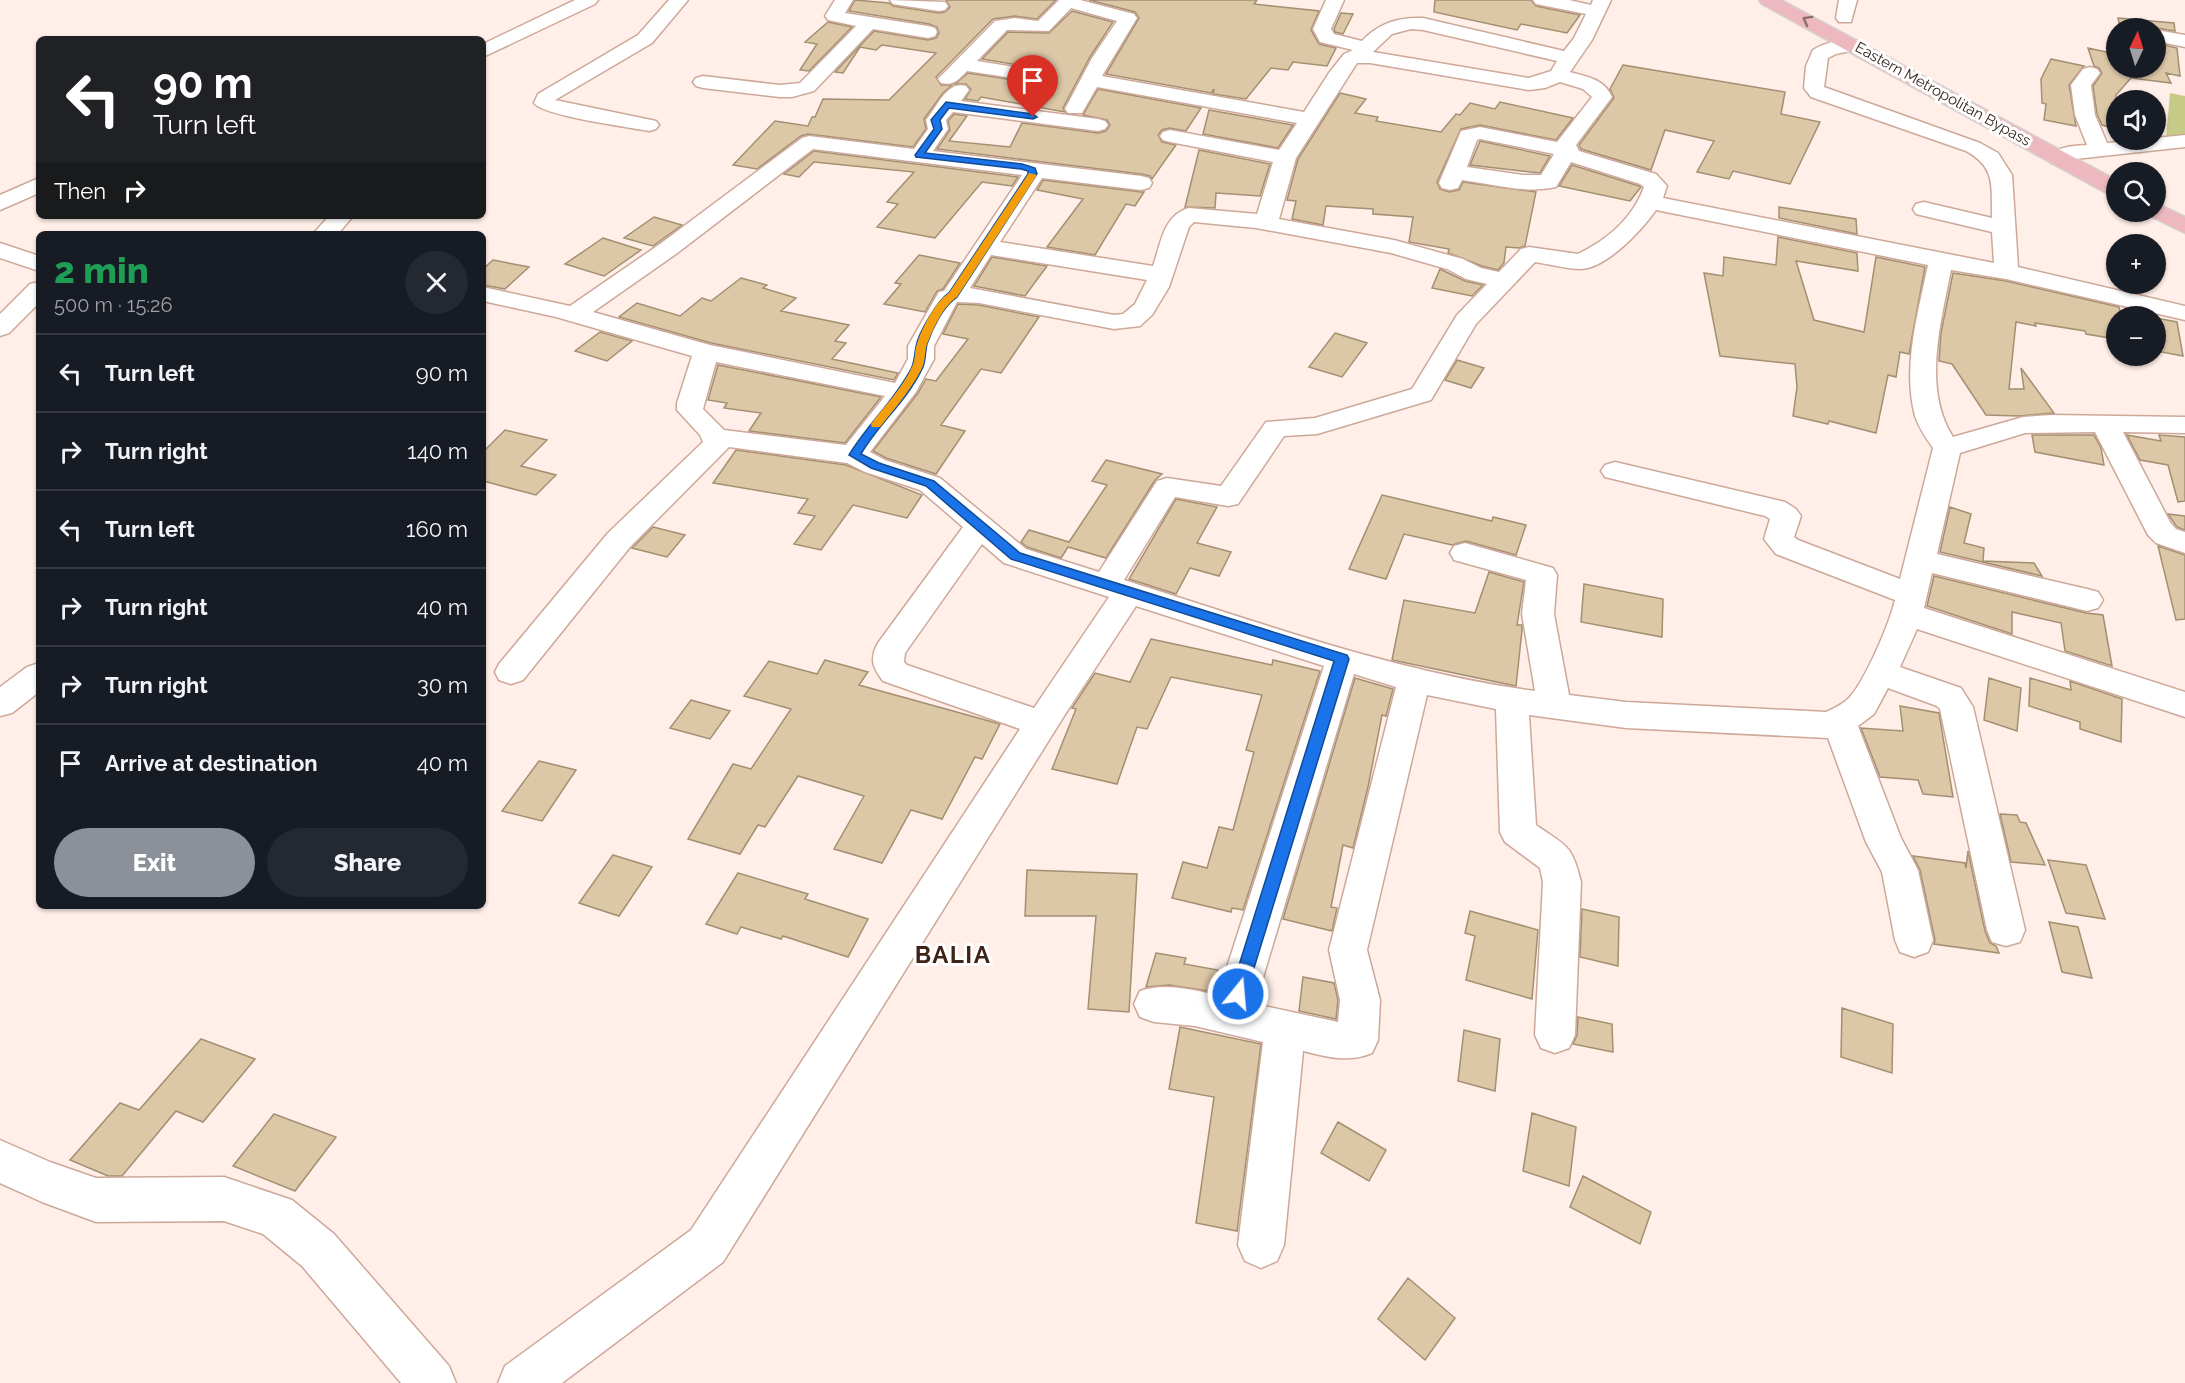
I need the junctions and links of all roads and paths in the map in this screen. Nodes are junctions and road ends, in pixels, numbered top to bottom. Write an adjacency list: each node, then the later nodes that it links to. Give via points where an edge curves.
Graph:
1 (589, 0): 17 (street)
2 (680, 0): 28 (street, via 645,39 545,98 544,103 553,107)
3 (844, 0): 12 (street, via 834,16)
4 (899, 0): 9 (street)
5 (1335, 0): 18 (street, via 1322,29 1327,38)
6 (1542, 0): 10 (street)
7 (1768, 0): 16 (main road, Eastern Metropolitan Bypass, one-way to 7)
8 (1068, 1): 22 (street, via 1042,27 1002,25); 23 (street, via 1128,18)
9 (939, 6)
10 (1599, 6): 19 (street, via 1583,40)
11 (1840, 9): 35 (main road, via 1903,62)
12 (869, 22): 13 (street); 24 (street, via 802,90)
13 (928, 32)
14 (2166, 38): 15 (street)
15 (2185, 41)
16 (1853, 45): 35 (main road, Eastern Metropolitan Bypass); 51 (street, via 1821,52 1816,58 1814,88 1818,93 1989,155 2001,175)
17 (486, 50)
18 (1362, 52): 19 (street, via 1529,84 1538,84); 19 (street, via 1381,31 1405,23 1423,24); 27 (street, via 1348,60)
19 (1564, 66): 32 (street, via 1601,91 1602,97 1565,145)
20 (2090, 73): 33 (street, via 2081,85 2085,115)
21 (1040, 76): 22 (street)
22 (957, 77): 25 (street)
23 (1090, 80): 26 (street); 27 (street)
24 (703, 82)
25 (946, 105): 29 (street); 34 (street, via 936,120 938,129)
26 (1075, 110)
27 (1310, 119): 36 (street)
28 (649, 125)
29 (1098, 125)
30 (1170, 136): 36 (street)
31 (2185, 141): 33 (street)
32 (1566, 150): 32 (street, via 1548,183 1452,177 1468,135 1480,133); 42 (street, via 1583,160 1648,179 1656,186)
33 (2100, 150): 35 (street)
34 (920, 155): 37 (street); 64 (street, via 809,142)
35 (2065, 155): 38 (main road); 39 (main road, Eastern Metropolitan Bypass)
36 (1285, 158): 49 (street, via 1269,217)
37 (1032, 170): 40 (street); 53 (street)
38 (2106, 173)
39 (2106, 182)
40 (1141, 183)
41 (36, 186): 43 (street)
42 (1650, 202): 55 (street); 59 (street, via 1636,222 1591,257 1581,262 1529,254)
43 (0, 203)
44 (2166, 204): 46 (main road)
45 (1924, 209): 51 (street)
46 (2185, 214)
47 (2166, 216): 50 (main road)
48 (339, 219): 52 (street)
49 (1260, 222): 58 (street, via 1190,215 1184,218 1178,224); 59 (street, via 1394,247)
50 (2185, 226)
51 (2004, 228): 57 (street)
52 (327, 231)
53 (985, 247): 58 (street); 62 (street)
54 (0, 250): 56 (street)
55 (1941, 261): 57 (street); 71 (street, via 1929,324 1924,391 1929,416)
56 (36, 263)
57 (2006, 272): 63 (street)
58 (1162, 275): 62 (street, via 1142,312 1125,322 979,296)
59 (1504, 280): 78 (street, via 1466,320 1422,393 1317,426 1276,428 1228,497 1167,487)
60 (36, 292): 65 (street)
61 (486, 295): 64 (street)
62 (953, 295): 67 (street, via 944,301)
63 (2185, 313)
64 (575, 314): 66 (street)
65 (0, 328)
66 (706, 352): 67 (street); 70 (street, via 690,410)
67 (903, 392): 72 (street)
68 (2104, 423): 69 (street); 71 (street, via 2023,425); 75 (street, via 2158,528 2166,536)
69 (2185, 425)
70 (716, 436): 72 (street); 82 (street, via 717,444 619,540)
71 (1947, 448): 77 (street)
72 (854, 455): 74 (street, via 930,484)
73 (1616, 471): 80 (street, via 1775,509 1786,516 1779,539 1787,547)
74 (980, 526): 78 (street, via 1015,556); 91 (street, via 889,651 888,664 895,673)
75 (2185, 543)
76 (1465, 554): 88 (street, via 1542,575 1538,614)
77 (1920, 560): 79 (street); 80 (street)
78 (1118, 588): 81 (street); 91 (street)
79 (2087, 600)
80 (1909, 604): 83 (street); 89 (street)
81 (1342, 659): 85 (street); 95 (street)
82 (511, 672)
83 (1881, 672): 90 (street, via 1862,705); 92 (street, via 1949,697 1956,707)
84 (36, 677): 87 (street)
85 (1414, 680): 86 (street); 96 (street, via 1348,950 1360,1000 1358,1040 1338,1041)
86 (1512, 700): 88 (street); 97 (street, via 1518,832 1557,860 1562,882)
87 (0, 704)
88 (1554, 705): 90 (street, via 1626,715 1788,725 1830,725)
89 (2185, 705)
90 (1839, 721): 93 (street, via 1884,842 1900,870)
91 (1042, 724): 101 (street, via 707,1246)
92 (2006, 930)
93 (1914, 940)
94 (1154, 1004): 95 (street)
95 (1231, 1017): 96 (street)
96 (1285, 1029): 99 (street)
97 (1555, 1035)
98 (2, 1165): 100 (street, via 96,1200 224,1199 276,1216 318,1250)
99 (1261, 1245)
100 (432, 1383)
101 (522, 1383)

